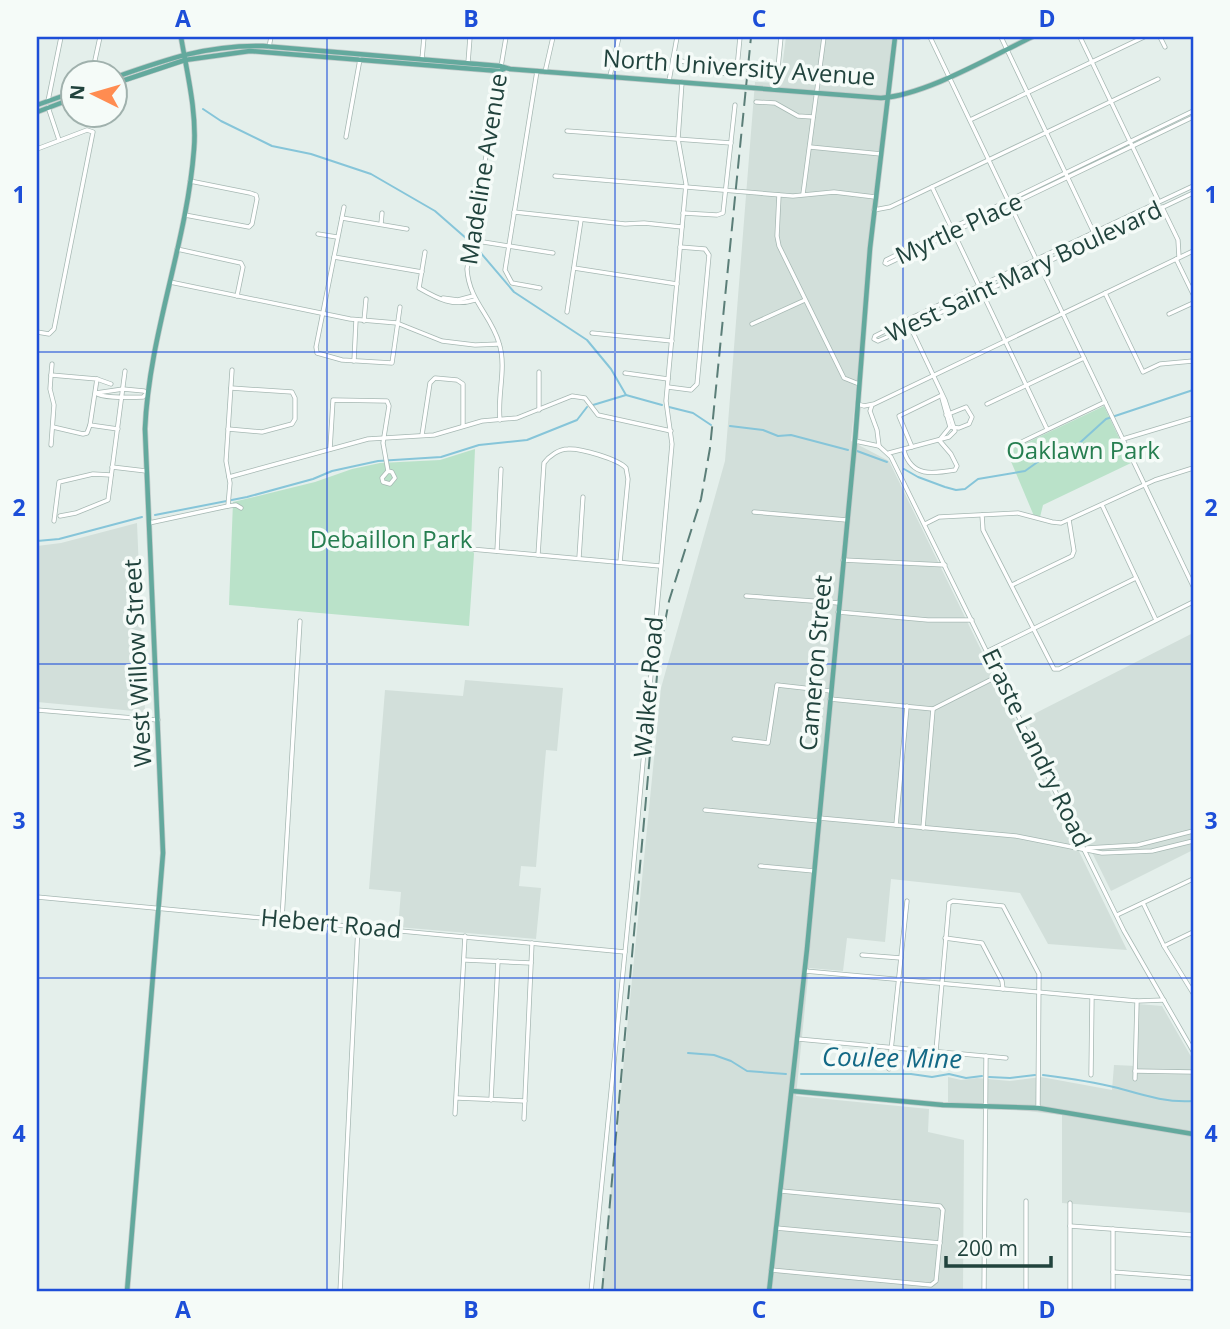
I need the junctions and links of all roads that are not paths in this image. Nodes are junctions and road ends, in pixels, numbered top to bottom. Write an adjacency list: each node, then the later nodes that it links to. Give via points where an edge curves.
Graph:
1 (61, 37): 50 (street)
2 (100, 37): 27 (street)
3 (181, 37): 25 (main road, West Willow Street)
4 (271, 37): 22 (street)
5 (424, 37): 29 (street)
6 (470, 37): 31 (street)
7 (506, 37): 32 (street, Madeline Avenue)
8 (553, 37): 34 (street)
9 (620, 37): 36 (street)
10 (677, 37): 26 (street)
11 (740, 37): 26 (street, via 737,68 731,74 705,72)
12 (781, 37): 37 (street, via 777,78)
13 (824, 37): 43 (street)
14 (896, 37): 15 (street); 45 (main road, Cameron Street)
15 (919, 37)
16 (930, 37): 38 (street)
17 (1001, 37): 24 (street)
18 (1032, 37): 24 (main road, North University Avenue)
19 (1080, 37): 30 (street)
20 (1144, 37): 30 (street)
21 (1160, 37): 23 (street)
22 (269, 47): 25 (main road, North University Avenue, via 236,47); 29 (main road, North University Avenue)
23 (1165, 47)
24 (1007, 49): 38 (main road, North University Avenue); 44 (street)
25 (185, 57): 28 (main road, North University Avenue, via 250,51); 35 (main road, North University Avenue); 39 (main road, North University Avenue); 71 (main road, West Willow Street, via 194,128)
26 (673, 59): 41 (street)
27 (95, 60)
28 (360, 60): 32 (main road, North University Avenue); 60 (street)
29 (422, 60): 31 (main road, North University Avenue)
30 (1092, 62): 44 (street); 48 (street)
31 (468, 63): 32 (main road, North University Avenue)
32 (501, 68): 33 (main road, North University Avenue); 120 (street, Madeline Avenue, via 468,262)
33 (537, 71): 34 (main road, North University Avenue); 85 (street)
34 (545, 72): 36 (main road, North University Avenue)
35 (130, 73)
36 (610, 76): 41 (main road, North University Avenue)
37 (751, 76)
38 (949, 76): 45 (main road, North University Avenue); 57 (street)
39 (130, 78)
40 (1158, 79): 48 (street)
41 (669, 81): 42 (main road, North University Avenue)
42 (682, 82): 43 (main road, North University Avenue); 61 (street, Walker Road)
43 (816, 93): 45 (main road, North University Avenue); 55 (street)
44 (1028, 93): 57 (street); 59 (street)
45 (887, 97): 67 (main road, Cameron Street)
46 (60, 98): 50 (main road)
47 (60, 101): 50 (main road)
48 (1111, 101): 59 (street); 64 (street)
49 (756, 102): 55 (street, via 775,103 793,114)
50 (48, 104): 51 (main road); 53 (main road); 62 (street)
51 (37, 105)
52 (735, 105): 63 (street)
53 (37, 111)
54 (1193, 111): 64 (street, Myrtle Place)
55 (813, 117): 65 (street)
56 (1193, 117): 64 (street, Myrtle Place)
57 (970, 120): 68 (street)
58 (566, 131): 61 (street)
59 (1046, 131): 68 (street); 69 (street)
60 (346, 137)
61 (678, 139): 63 (street); 73 (street, Walker Road)
62 (60, 140): 66 (street); 135 (street, via 87,130 94,134 51,333)
63 (731, 143): 75 (street)
64 (1132, 144): 69 (street, Myrtle Place); 80 (street)
65 (809, 147): 67 (street); 78 (street)
66 (37, 149)
67 (881, 154): 79 (main road, Cameron Street)
68 (989, 160): 74 (street); 81 (street)
69 (1067, 175): 81 (street, Myrtle Place); 95 (street)
70 (555, 176): 73 (street)
71 (190, 181): 88 (main road, West Willow Street); 88 (street, via 255,194 254,215 247,227)
72 (1193, 186): 80 (street, West Saint Mary Boulevard)
73 (686, 187): 75 (street); 87 (street, Walker Road)
74 (932, 187): 84 (street); 94 (street)
75 (726, 191): 77 (street); 87 (street, via 722,214)
76 (1193, 193): 83 (street, West Saint Mary Boulevard)
77 (779, 195): 78 (street); 122 (street, via 778,242)
78 (803, 195): 79 (street, via 834,192)
79 (875, 197): 84 (main road, Cameron Street)
80 (1158, 200): 83 (street); 95 (street, West Saint Mary Boulevard)
81 (1010, 203): 94 (street, Myrtle Place); 108 (street)
82 (344, 207): 89 (street)
83 (1162, 207): 98 (street, West Saint Mary Boulevard); 107 (street, via 1178,240)
84 (874, 210): 153 (main road, Cameron Street)
85 (514, 212): 90 (street); 100 (street)
86 (382, 213): 91 (street)
87 (683, 213): 92 (street, Walker Road)
88 (183, 214): 102 (main road, West Willow Street)
89 (342, 218): 91 (street); 97 (street)
90 (581, 220): 92 (street); 110 (street)
91 (381, 225): 93 (street)
92 (682, 227): 101 (street, Walker Road)
93 (407, 229)
94 (952, 230): 94 (street, Myrtle Place, via 886,260 885,263 887,264); 114 (street)
95 (1093, 231): 98 (street); 108 (street, West Saint Mary Boulevard)
96 (318, 234): 97 (street)
97 (337, 237): 106 (street)
98 (1097, 237): 109 (street, West Saint Mary Boulevard)
99 (477, 240): 100 (street)
100 (508, 246): 105 (street); 115 (street, via 505,270 509,280)
101 (681, 247): 113 (street, Walker Road); 155 (street, via 709,255 697,384 689,390)
102 (176, 249): 112 (main road, West Willow Street); 119 (street, via 241,263)
103 (1193, 251): 107 (street)
104 (425, 252): 111 (street)
105 (552, 253)
106 (334, 257): 111 (street); 127 (street)
107 (1177, 258): 117 (street); 118 (street)
108 (1036, 259): 109 (street); 114 (street, West Saint Mary Boulevard)
109 (1040, 265): 116 (street, West Saint Mary Boulevard); 126 (street)
110 (574, 268): 113 (street); 125 (street)
111 (422, 272): 120 (street, via 418,287 455,304)
112 (170, 282): 119 (street); 160 (main road, West Willow Street)
113 (677, 284): 137 (street, Walker Road)
114 (979, 286): 116 (street); 130 (street, West Saint Mary Boulevard)
115 (540, 288)
116 (982, 292): 134 (street, West Saint Mary Boulevard); 138 (street)
117 (1105, 293): 126 (street); 142 (street, via 1143,372 1160,364)
118 (1193, 293)
119 (237, 296): 127 (street)
120 (474, 298): 139 (street, Madeline Avenue)
121 (366, 299): 131 (street)
122 (805, 300): 133 (street); 153 (street, via 844,378)
123 (1193, 303): 128 (street)
124 (400, 307): 132 (street)
125 (567, 312)
126 (1063, 313): 138 (street); 140 (street)
127 (324, 314): 129 (street); 141 (street, via 317,353)
128 (1169, 314)
129 (356, 320): 131 (street); 141 (street)
130 (907, 320): 134 (street); 134 (street, West Saint Mary Boulevard, via 874,340)
131 (364, 321): 132 (street)
132 (397, 323): 139 (street, via 442,341); 141 (street, via 392,363)
133 (752, 324)
134 (910, 327): 149 (street)
135 (37, 332)
136 (592, 333): 137 (street)
137 (672, 341): 151 (street, Walker Road)
138 (1005, 341): 149 (street); 154 (street)
139 (499, 344): 171 (street, Madeline Avenue)
140 (1084, 358): 154 (street); 164 (street)
141 (354, 361)
142 (1193, 361)
143 (52, 364): 148 (street)
144 (232, 370): 156 (street)
145 (125, 371): 157 (street)
146 (539, 372): 168 (street)
147 (625, 373): 151 (street)
148 (51, 375): 150 (street); 174 (street)
149 (933, 375): 162 (street); 166 (street)
150 (97, 379): 152 (street); 159 (street)
151 (668, 379): 155 (street, Walker Road)
152 (111, 384)
153 (859, 384): 165 (main road, Cameron Street)
154 (1026, 385): 167 (street); 178 (street)
155 (667, 387): 179 (street, Walker Road)
156 (231, 388): 177 (street); 177 (street, via 294,393 295,419 292,424 261,432)
157 (123, 389): 158 (street); 159 (street); 161 (street)
158 (131, 390): 160 (street); 163 (street)
159 (96, 393): 161 (street); 172 (street)
160 (147, 394): 163 (street); 195 (main road, West Willow Street)
161 (122, 396): 163 (street); 176 (street)
162 (942, 396): 169 (street); 187 (street, via 899,416)
163 (133, 397)
164 (1105, 402): 178 (street); 182 (street)
165 (858, 404): 166 (street); 184 (main road, Cameron Street)
166 (874, 404): 186 (street, via 870,411)
167 (987, 404)
168 (539, 410): 171 (street); 179 (street, via 582,396 597,415)
169 (948, 414): 175 (street); 175 (street, via 966,407 972,417 971,423)
170 (1193, 418): 182 (street)
171 (500, 420): 173 (street)
172 (90, 425): 174 (street, via 83,434); 176 (street)
173 (463, 426): 180 (street); 180 (street, via 463,384 435,377 430,383)
174 (53, 428): 185 (street)
175 (953, 428): 183 (street)
176 (118, 429): 192 (street)
177 (228, 429): 199 (street)
178 (1047, 429): 189 (street)
179 (671, 431): 220 (street, Walker Road)
180 (422, 435): 181 (street)
181 (384, 438): 188 (street); 188 (street, via 388,402 334,399); 196 (street)
182 (1123, 439): 200 (street)
183 (939, 440): 187 (street); 190 (street, via 951,454 955,470 920,471 908,463)
184 (855, 441): 186 (street, Eraste Landry Road); 208 (main road, Cameron Street)
185 (51, 445)
186 (879, 446): 191 (street, Eraste Landry Road)
187 (912, 447): 190 (street)
188 (330, 449): 199 (street)
189 (1007, 449)
190 (903, 450): 191 (street)
191 (889, 453): 212 (street, Eraste Landry Road)
192 (112, 467): 195 (street); 198 (street)
193 (1192, 468): 197 (street); 200 (street)
194 (501, 469): 214 (street)
195 (146, 471): 211 (main road, West Willow Street)
196 (388, 471)
197 (1193, 474)
198 (111, 475): 207 (street, via 108,500); 210 (street, via 59,482)
199 (229, 477): 203 (street)
200 (1144, 485): 202 (street); 223 (street)
201 (583, 497): 216 (street)
202 (1102, 505): 209 (street); 221 (street)
203 (228, 506): 204 (street); 211 (street)
204 (241, 508)
205 (754, 512): 208 (street)
206 (982, 515): 209 (street, via 1022,513 1052,522); 212 (street, via 939,517); 222 (street, via 983,530)
207 (60, 516)
208 (846, 520): 217 (main road, Cameron Street)
209 (1069, 520): 222 (street, via 1072,556)
210 (54, 521)
211 (149, 523): 239 (main road, West Willow Street)
212 (925, 524): 219 (street, Eraste Landry Road)
213 (471, 549): 214 (street)
214 (497, 551): 215 (street)
215 (538, 555): 216 (street); 218 (street, via 544,463 568,449 615,460 625,468 628,480)
216 (579, 558): 218 (street)
217 (843, 560): 219 (street); 225 (main road, Cameron Street)
218 (620, 562): 220 (street)
219 (945, 565): 228 (street, Eraste Landry Road)
220 (660, 566): 263 (street, Walker Road)
221 (1136, 578): 230 (street); 231 (street)
222 (1012, 585): 231 (street)
223 (1193, 586)
224 (746, 596): 225 (street)
225 (839, 603): 227 (main road, Cameron Street)
226 (1193, 603): 230 (street)
227 (838, 612): 228 (street); 234 (main road, Cameron Street)
228 (972, 620): 232 (street, Eraste Landry Road)
229 (300, 621): 256 (street)
230 (1157, 621): 231 (street, via 1056,670)
231 (1033, 629): 232 (street)
232 (988, 650): 233 (street, Eraste Landry Road)
233 (1000, 675): 237 (street); 247 (street, Eraste Landry Road)
234 (831, 691): 235 (main road, Cameron Street); 240 (street, via 777,685 768,743)
235 (830, 699): 236 (street); 242 (main road, Cameron Street)
236 (907, 706): 237 (street); 243 (street)
237 (933, 709): 244 (street)
238 (37, 710): 239 (street)
239 (158, 720): 254 (main road, West Willow Street, via 163,844)
240 (734, 739)
241 (705, 810): 242 (street)
242 (819, 820): 243 (street); 249 (main road, Cameron Street)
243 (896, 825): 244 (street)
244 (923, 828): 247 (street)
245 (1193, 831): 247 (street, via 1153,843)
246 (1193, 841): 247 (street, via 1131,853)
247 (1085, 848): 255 (street, Eraste Landry Road)
248 (760, 866): 249 (street)
249 (814, 872): 269 (main road, Cameron Street)
250 (1193, 879): 253 (street)
251 (37, 897): 254 (street, Hebert Road)
252 (907, 901): 265 (street)
253 (1143, 903): 255 (street); 262 (street)
254 (159, 908): 256 (street, Hebert Road); 309 (main road, West Willow Street)
255 (1117, 915): 276 (street, Eraste Landry Road)
256 (282, 920): 257 (street, Hebert Road)
257 (358, 926): 259 (street, Hebert Road); 310 (street)
258 (1193, 932): 262 (street)
259 (465, 936): 261 (street, Hebert Road); 266 (street)
260 (945, 938): 271 (street); 272 (street, via 982,943); 273 (street, via 949,902 1003,906 1038,971)
261 (532, 943): 263 (street, Hebert Road); 268 (street)
262 (1164, 946): 274 (street)
263 (625, 951): 311 (street, Walker Road)
264 (862, 955): 265 (street)
265 (901, 958): 270 (street)
266 (465, 960): 267 (street); 290 (street)
267 (498, 961): 268 (street); 291 (street)
268 (531, 963): 292 (street)
269 (805, 971): 270 (street); 278 (main road, Cameron Street)
270 (899, 979): 271 (street); 279 (street)
271 (944, 982): 272 (street); 280 (street)
272 (1003, 989): 273 (street)
273 (1039, 992): 275 (street); 294 (street)
274 (1193, 993)
275 (1092, 997): 277 (street); 287 (street)
276 (1164, 1000): 277 (street); 281 (street, Eraste Landry Road)
277 (1137, 1001): 285 (street)
278 (798, 1039): 279 (street); 289 (main road, Cameron Street)
279 (891, 1047): 280 (street); 284 (street)
280 (936, 1051): 282 (street)
281 (1193, 1052)
282 (986, 1056): 283 (street); 293 (street)
283 (1006, 1058)
284 (889, 1069)
285 (1135, 1071): 286 (street); 288 (street)
286 (1193, 1072)
287 (1091, 1075)
288 (1135, 1079)
289 (792, 1091): 293 (main road); 298 (main road, Cameron Street)
290 (457, 1098): 291 (street); 295 (street)
291 (491, 1100): 292 (street)
292 (525, 1101): 296 (street)
293 (985, 1106): 294 (main road); 313 (street)
294 (1038, 1108): 297 (main road)
295 (455, 1114)
296 (524, 1119)
297 (1193, 1134)
298 (780, 1191): 302 (main road, Cameron Street); 305 (street, via 941,1207)
299 (1026, 1201): 314 (street)
300 (1070, 1203): 301 (street)
301 (1070, 1226): 303 (street); 315 (street)
302 (776, 1228): 305 (street); 306 (main road, Cameron Street)
303 (1113, 1229): 304 (street); 307 (street)
304 (1193, 1235)
305 (940, 1243): 306 (street, via 934,1284)
306 (772, 1270): 312 (main road, Cameron Street)
307 (1113, 1272): 308 (street); 316 (street)
308 (1193, 1278)
309 (127, 1292)
310 (336, 1292)
311 (591, 1292)
312 (769, 1292)
313 (984, 1292)
314 (1026, 1292)
315 (1070, 1292)
316 (1113, 1292)

